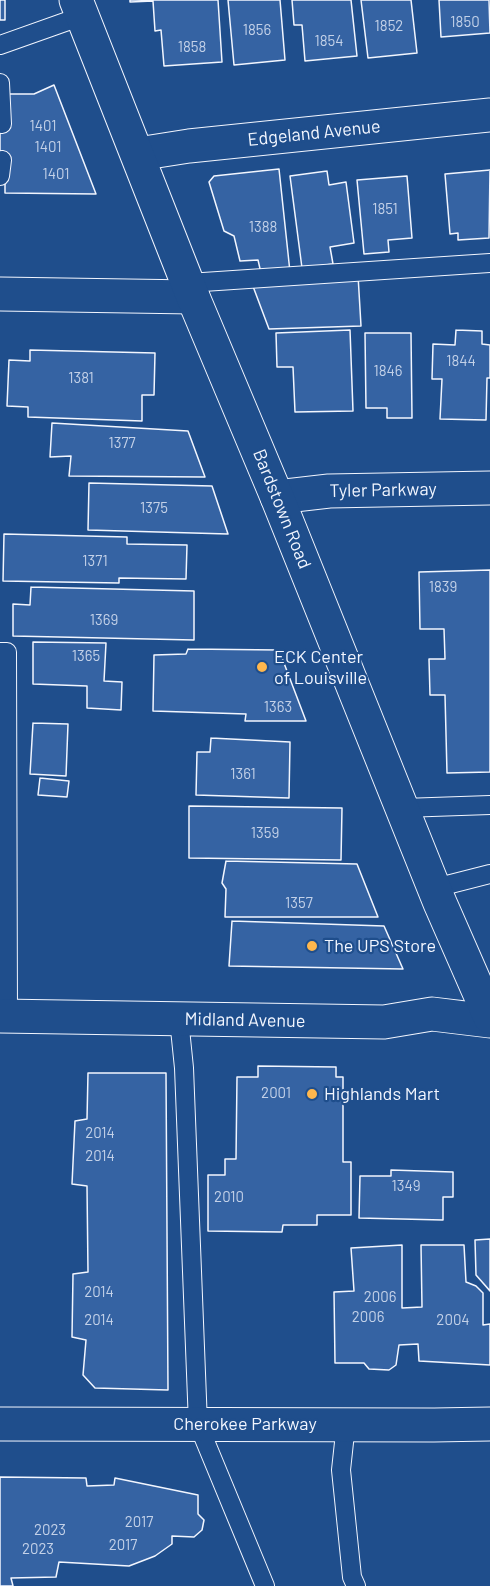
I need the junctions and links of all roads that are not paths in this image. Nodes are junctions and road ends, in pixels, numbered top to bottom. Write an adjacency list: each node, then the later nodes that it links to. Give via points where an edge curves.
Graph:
1 (79, 8): 2 (lane); 6 (main road, Bardstown Road)
2 (0, 45)
3 (0, 83): 5 (lane)
4 (490, 115): 6 (main road, Edgeland Avenue)
5 (2, 124)
6 (138, 154): 8 (main road, Bardstown Road)
7 (490, 263): 8 (lane)
8 (191, 290): 9 (main road); 11 (main road, Bardstown Road)
9 (0, 294)
10 (490, 488): 11 (main road, Tyler Parkway, via 329,491)
11 (277, 497): 14 (main road, Bardstown Road)
12 (0, 652): 17 (lane, via 7,652)
13 (490, 805): 14 (lane)
14 (403, 808): 16 (main road, Bardstown Road)
15 (490, 874): 16 (lane)
16 (435, 888): 19 (main road, Bardstown Road)
17 (4, 1016): 18 (main road, Midland Avenue)
18 (179, 1019): 19 (main road, Midland Avenue, via 384,1022 432,1014); 21 (lane)
19 (490, 1019)
20 (0, 1424): 21 (main road, Cherokee Parkway)
21 (198, 1424): 22 (main road, Cherokee Parkway); 25 (lane)
22 (346, 1424): 23 (main road, Cherokee Parkway); 24 (lane, via 342,1470)
23 (490, 1424)
24 (354, 1582)
25 (265, 1586)

